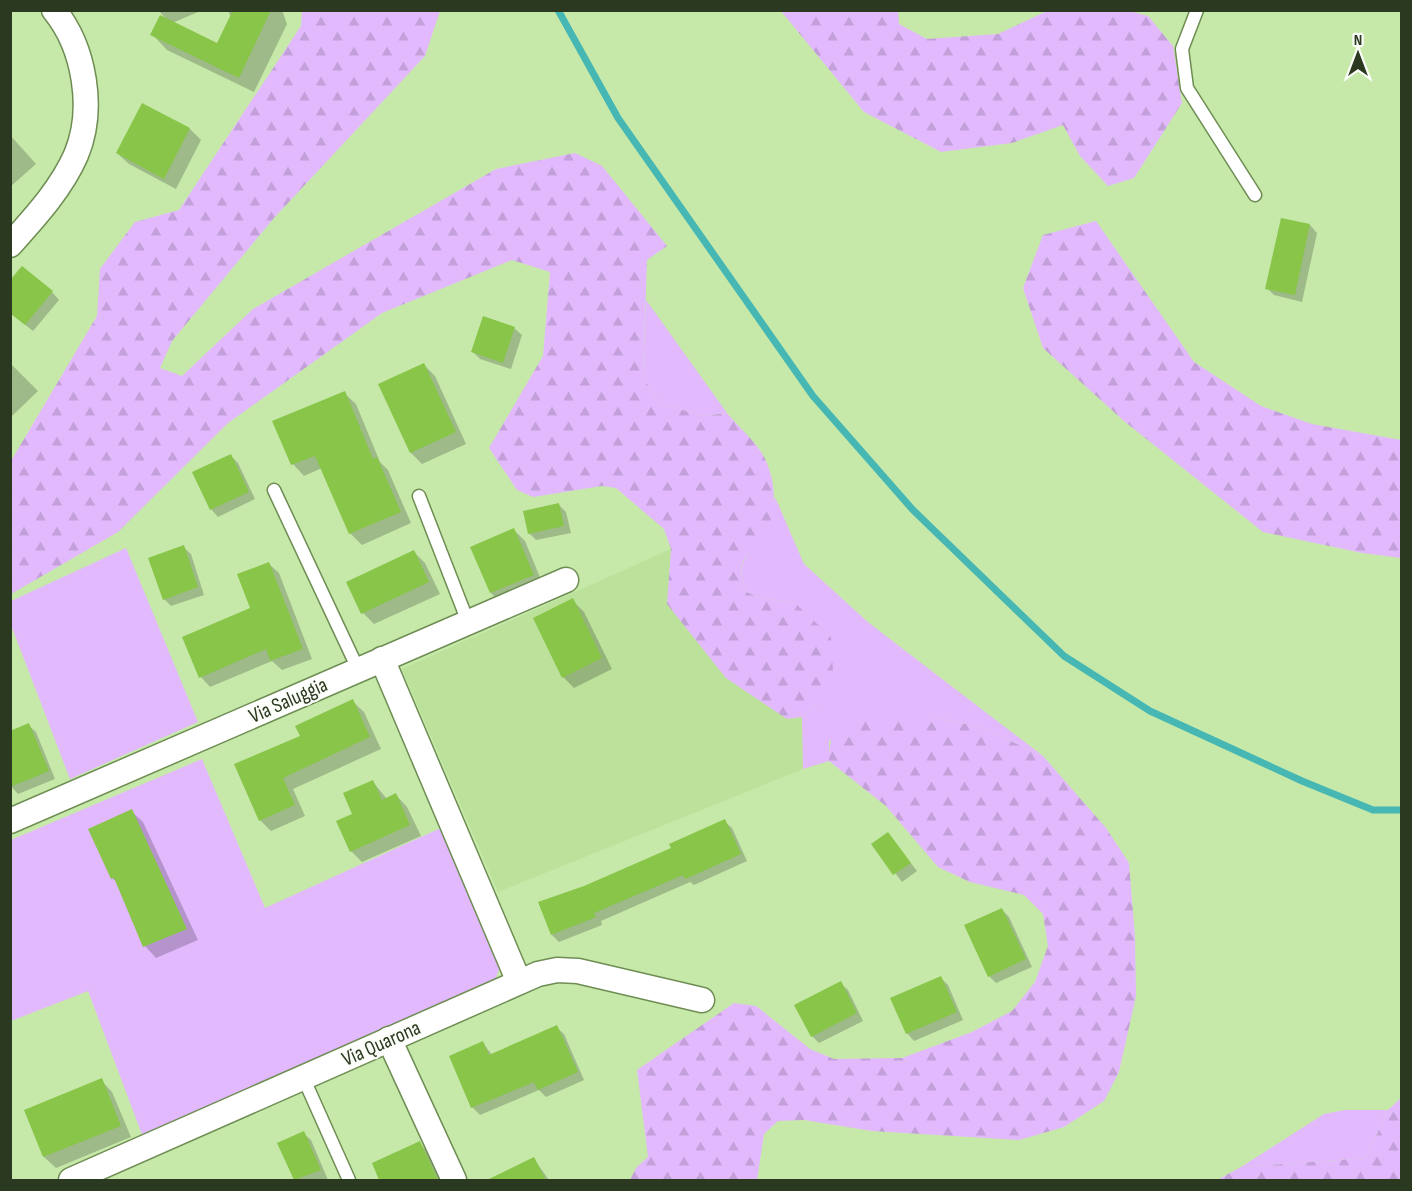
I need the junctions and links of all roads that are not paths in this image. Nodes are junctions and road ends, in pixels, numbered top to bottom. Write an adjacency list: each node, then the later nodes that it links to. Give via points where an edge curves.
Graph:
1 (54, 10): 4 (street, via 68,31 82,69 82,129 76,155 61,182)
2 (1197, 10): 3 (lane, via 1182,49 1187,88)
3 (1255, 195)
4 (10, 245)
5 (274, 490): 10 (lane)
6 (419, 496): 8 (lane)
7 (567, 580): 8 (street, Via Saluggia)
8 (468, 622): 9 (street, Via Saluggia)
9 (382, 659): 10 (street, Via Saluggia); 12 (street)
10 (358, 669): 11 (street, Via Saluggia)
11 (10, 820)
12 (519, 982): 13 (street, Via Quarona, via 547,971 567,970); 14 (street, Via Quarona)
13 (702, 999)
14 (389, 1039): 15 (street, Via Quarona); 18 (street)
15 (303, 1077): 16 (street, Via Quarona); 17 (lane)
16 (71, 1180)
17 (349, 1180)
18 (454, 1180)

